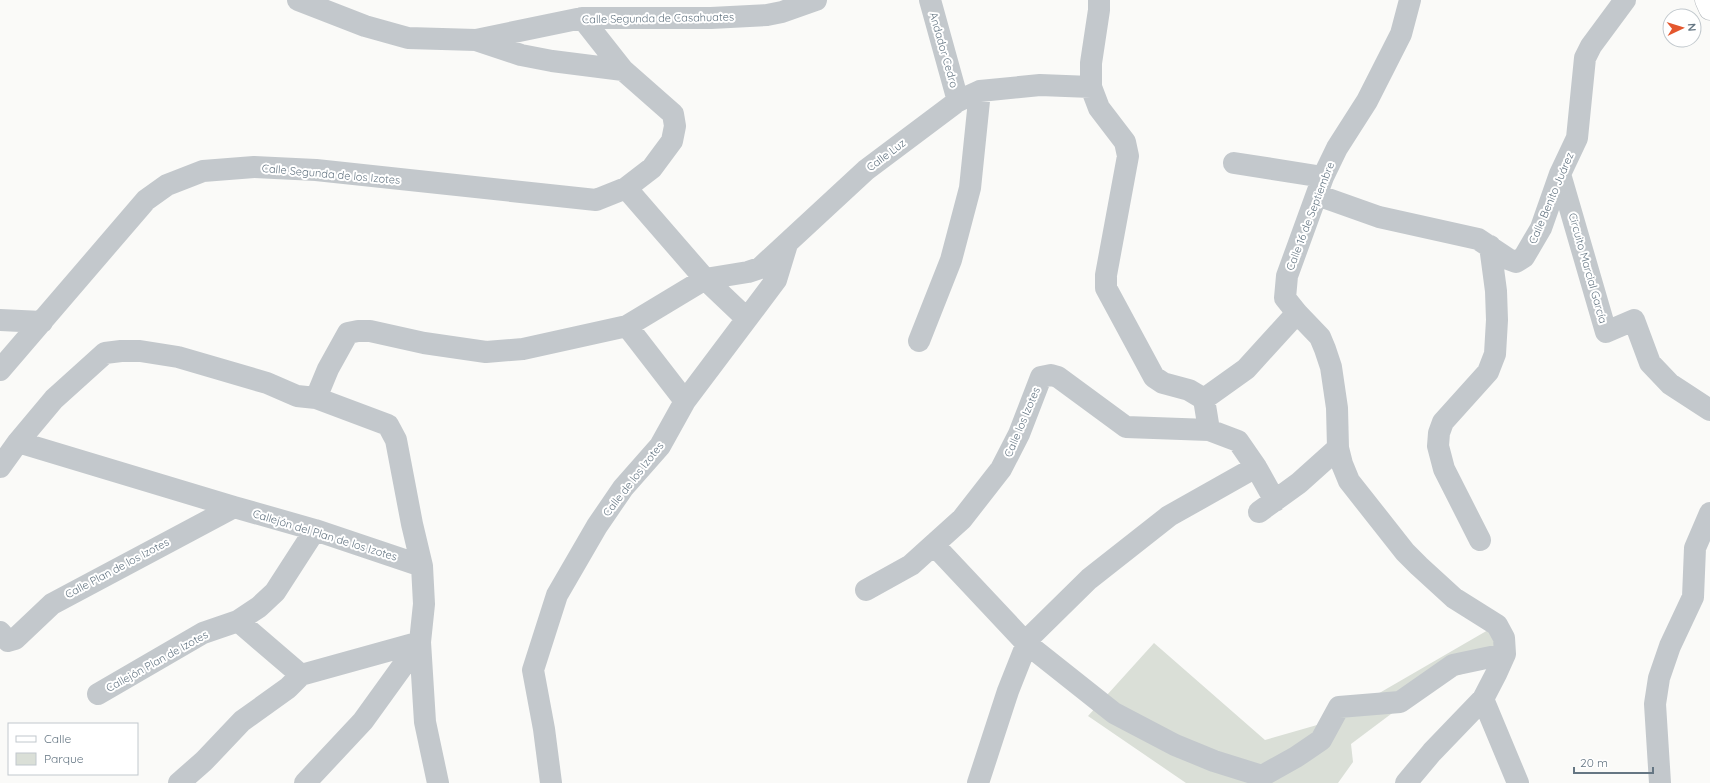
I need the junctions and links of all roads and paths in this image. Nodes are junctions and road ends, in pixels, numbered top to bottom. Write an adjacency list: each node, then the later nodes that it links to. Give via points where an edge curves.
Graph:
1 (298, 0): 10 (street, via 365,26 408,38)
2 (816, 0): 9 (street, Calle Segunda de Casahuates, via 768,16)
3 (930, 0): 14 (street, Andador Cedro)
4 (1099, 0): 12 (street, via 1091,63)
5 (1410, 0): 17 (street, Calle 16 de Septiembre, via 1402,34 1337,148)
6 (1625, 0): 16 (street, Calle Benito Juárez, via 1591,46 1586,58 1577,138)
7 (1706, 0): 8 (main road)
8 (1710, 9)
9 (582, 18): 10 (street, Calle Segunda de Casahuates); 11 (street, Calle Segunda de los Izotes)
10 (476, 40): 11 (street, via 521,55)
11 (624, 70): 18 (street, Calle Segunda de los Izotes, via 673,114 675,126 672,141 652,168)
12 (1091, 87): 13 (street, Calle Luz, via 1040,85); 30 (street, via 1099,108 1125,142 1128,156 1106,275 1106,288 1154,377 1163,383 1189,390)
13 (980, 91): 14 (street, Calle Luz); 27 (street, via 970,188 951,260)
14 (958, 101): 19 (street, Calle Luz, via 866,170)
15 (1234, 163): 17 (street)
16 (1560, 174): 20 (street, Calle Benito Juárez, via 1541,228 1524,257 1516,262); 32 (street, Circuito Marcial García, via 1606,332 1634,320 1650,363 1670,384)
17 (1320, 186): 20 (street, Calle Benito Juárez, via 1379,217 1478,239); 22 (street, Calle 16 de Septiembre, via 1287,276 1285,298)
18 (626, 188): 21 (street); 25 (street, Calle Segunda de los Izotes, via 596,200 316,170 254,167 203,171 167,185 146,200)
19 (786, 244): 21 (street, Calle Luz, via 760,268); 23 (street, Calle de los Izotes, via 776,280)
20 (1490, 246): 41 (street, via 1496,291 1495,354 1488,372 1443,422 1438,446 1444,469)
21 (705, 279): 23 (street); 26 (street)
22 (1297, 313): 30 (street, via 1246,369); 35 (street, Calle 16 de Septiembre, via 1320,337 1331,367 1337,408)
23 (746, 318): 31 (street, Calle de los Izotes)
24 (0, 320): 25 (street)
25 (42, 322): 28 (street, Calle Segunda de los Izotes)
26 (627, 326): 29 (street, via 523,350 486,352 424,343 370,331 348,333 328,369); 31 (street)
27 (919, 341)
28 (0, 370)
29 (316, 398): 34 (street, via 296,396 267,383 178,357 140,351 105,353 54,399); 43 (street, via 388,425 396,440)
30 (1204, 399): 33 (street)
31 (685, 401): 56 (street, Calle de los Izotes, via 660,446 596,526 557,595 533,670)
32 (1710, 410)
33 (1209, 430): 36 (street, via 1238,441); 42 (street, Calle los Izotes, via 1126,428 1058,377 1041,377 1001,469 962,519)
34 (18, 442): 37 (street); 38 (street, Callejón del Plan de los Izotes)
35 (1338, 448): 36 (street, via 1299,483 1267,506); 49 (street, Calle 16 de Septiembre, via 1349,481 1405,552 1454,598 1497,625 1504,638)
36 (1256, 467): 48 (street, via 1169,516 1089,578 1029,638)
37 (0, 468)
38 (234, 507): 40 (street, Callejón del Plan de los Izotes); 46 (street, Calle Plan de los Izotes, via 52,604 15,639)
39 (1708, 521): 60 (street, via 1695,548 1693,597 1670,646 1659,678 1655,704)
40 (315, 530): 43 (street, Callejón del Plan de los Izotes); 45 (street, Callejón Plan de Izotes, via 275,592)
41 (1480, 540)
42 (934, 545): 44 (street, Calle los Izotes, via 912,565); 48 (street)
43 (422, 566): 47 (street, via 424,604)
44 (866, 590)
45 (238, 621): 50 (street); 51 (street, Callejón Plan de Izotes, via 203,633)
46 (3, 636)
47 (420, 642): 50 (street); 54 (street, via 363,721); 55 (street, via 425,722)
48 (1027, 644): 49 (street, via 1114,713 1181,748 1214,762 1262,776 1321,740 1339,707 1400,702 1454,665); 57 (street, via 1008,691)
49 (1505, 654): 52 (street)
50 (301, 675): 53 (street, via 288,688 242,721)
51 (98, 694)
52 (1483, 699): 58 (street); 59 (street)
53 (179, 783)
54 (305, 783)
55 (438, 783)
56 (551, 783)
57 (978, 783)
58 (1406, 783)
59 (1518, 783)
60 (1660, 783)

